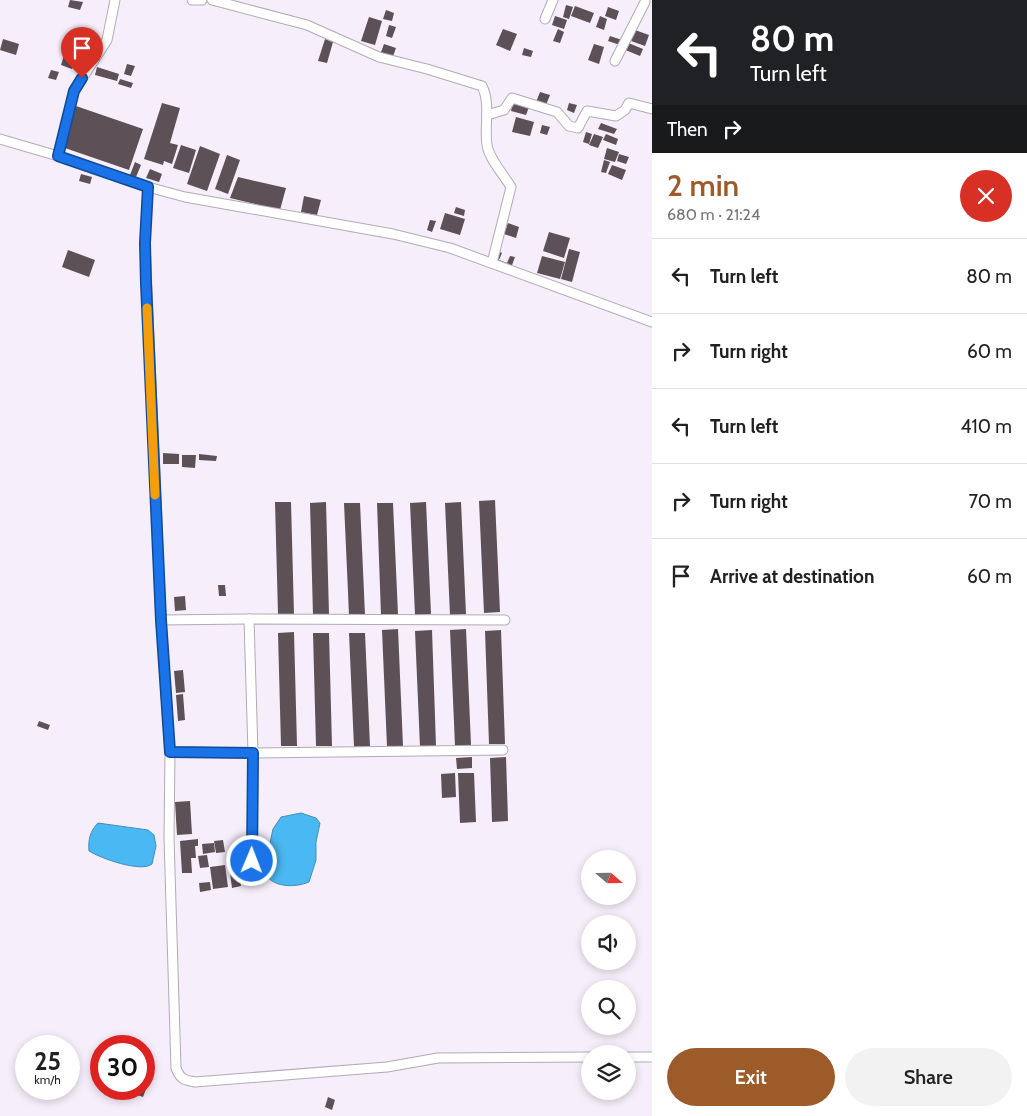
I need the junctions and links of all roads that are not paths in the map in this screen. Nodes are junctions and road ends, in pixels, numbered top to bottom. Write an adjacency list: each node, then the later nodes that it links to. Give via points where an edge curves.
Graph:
1 (115, 0): 12 (street, via 107,40 74,91)
2 (192, 0): 3 (street)
3 (202, 0)
4 (212, 0): 10 (street, via 307,25 379,57 482,86)
5 (553, 0): 7 (street)
6 (644, 1): 8 (street)
7 (545, 18)
8 (615, 61)
9 (652, 109): 10 (street, via 629,103 616,116 587,111 578,128 569,126 557,112 512,98 504,110)
10 (487, 114): 14 (street, via 487,147 512,186)
11 (0, 139): 12 (street)
12 (58, 156): 13 (street)
13 (148, 187): 14 (street, via 185,197 393,234 450,248); 17 (street, via 145,243)
14 (492, 263): 15 (street)
15 (652, 322)
16 (249, 619): 17 (street); 18 (street); 21 (street)
17 (161, 620): 20 (street)
18 (506, 620)
19 (503, 750): 21 (street)
20 (170, 752): 21 (street); 23 (street, via 169,838 176,1068 180,1077 195,1082 387,1068 438,1058)
21 (253, 753): 22 (street)
22 (252, 861)
23 (581, 1057)
24 (636, 1057): 25 (street)
25 (652, 1057)

